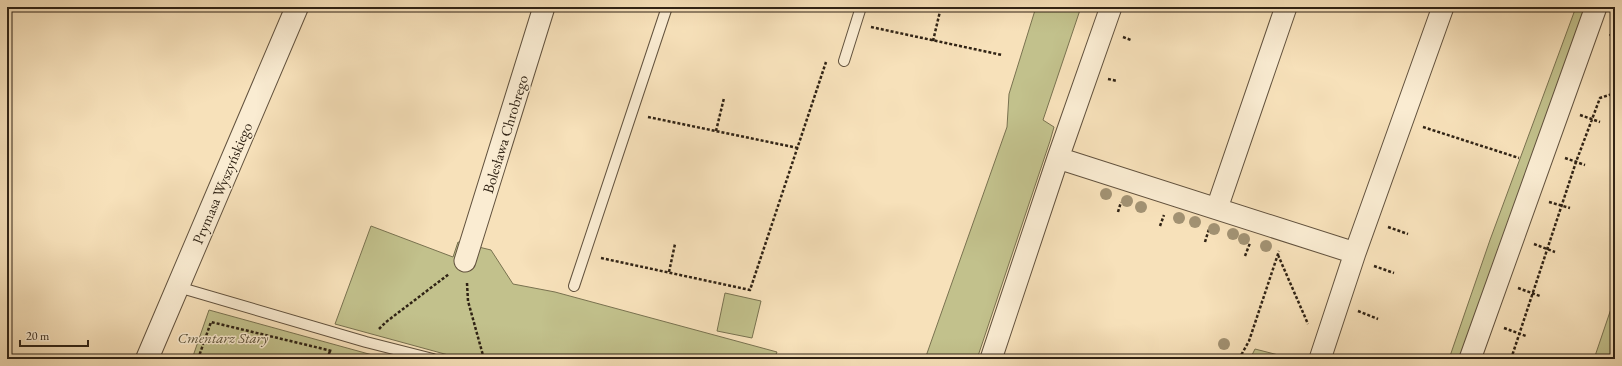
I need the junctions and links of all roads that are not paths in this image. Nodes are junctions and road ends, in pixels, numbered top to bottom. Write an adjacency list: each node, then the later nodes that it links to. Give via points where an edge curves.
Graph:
1 (297, 7): 15 (street, Prymasa Wyszyńskiego)
2 (544, 7): 13 (street, Bolesława Chrobrego)
3 (667, 7): 14 (lane)
4 (862, 7): 9 (lane)
5 (1111, 7): 10 (street)
6 (1286, 7): 11 (street)
7 (1443, 7): 12 (street)
8 (1596, 7): 20 (street)
9 (844, 61)
10 (1058, 158): 11 (street); 19 (street)
11 (1218, 208): 12 (street)
12 (1355, 253): 16 (street)
13 (465, 261)
14 (574, 286)
15 (178, 287): 17 (street, Prymasa Wyszyńskiego); 18 (lane)
16 (1321, 357)
17 (147, 359)
18 (433, 359)
19 (991, 359)
20 (1470, 359)

